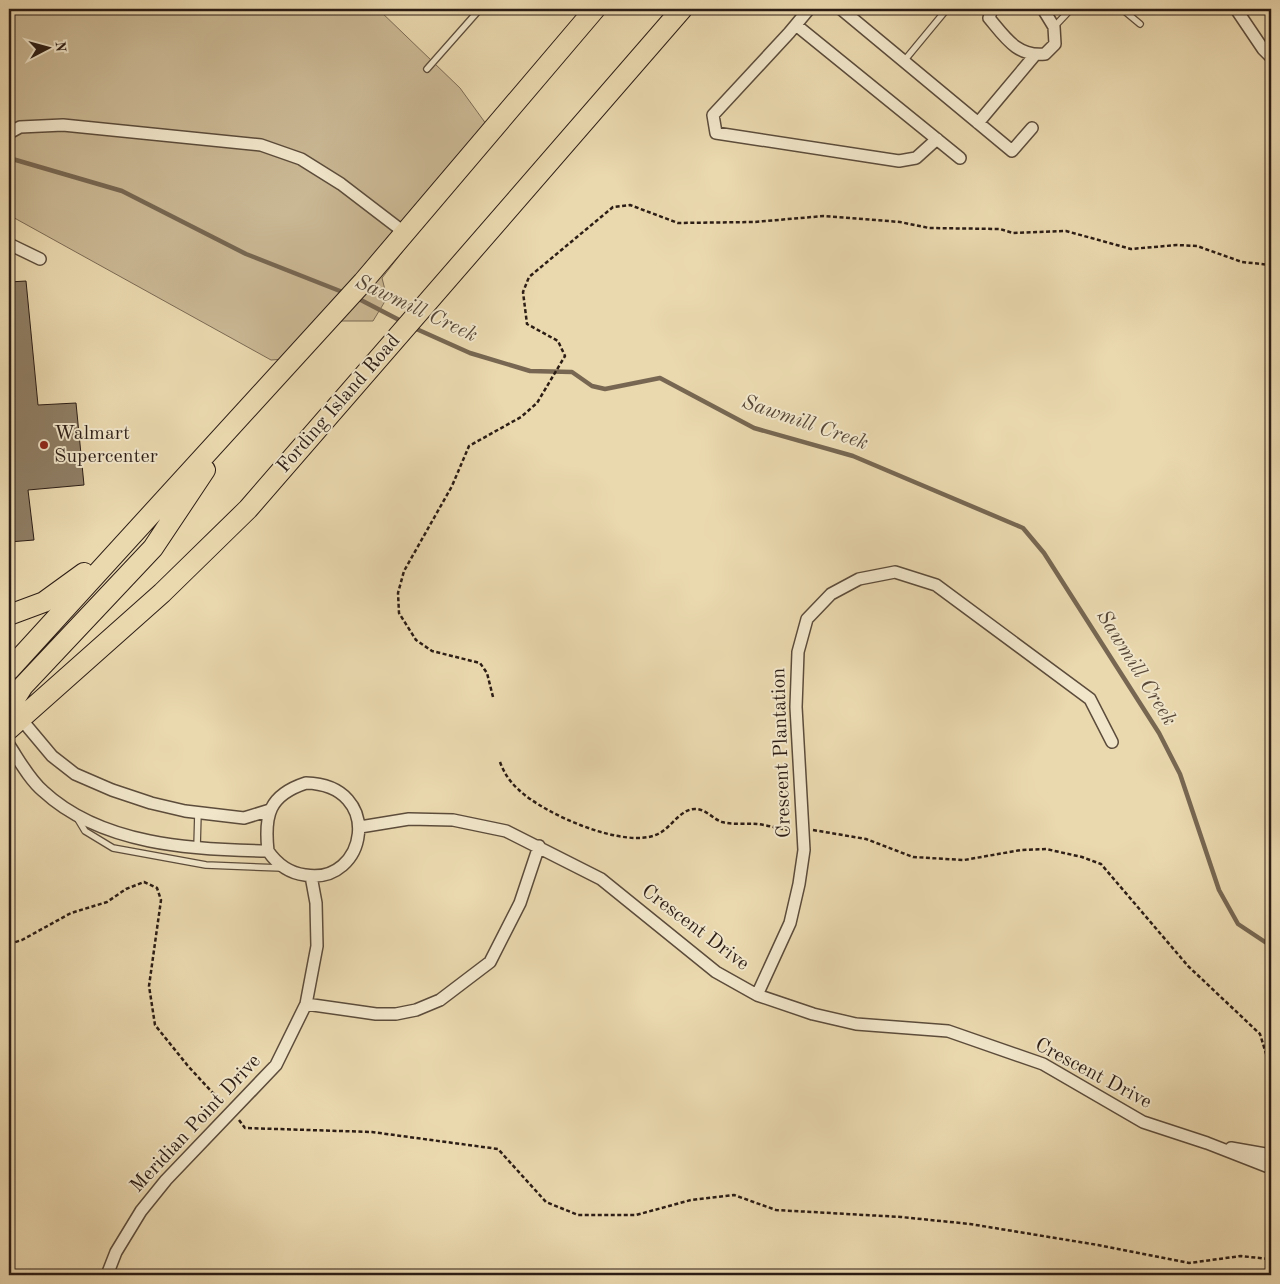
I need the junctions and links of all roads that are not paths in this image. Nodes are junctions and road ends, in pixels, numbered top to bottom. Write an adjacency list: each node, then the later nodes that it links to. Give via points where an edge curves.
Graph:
1 (480, 9): 19 (lane)
2 (595, 9): 26 (highway)
3 (667, 9): 20 (highway)
4 (682, 9): 20 (highway, Fording Island Road)
5 (809, 9): 14 (street)
6 (841, 9): 18 (street)
7 (947, 9): 18 (lane)
8 (992, 9): 16 (street, via 989,18 1013,47)
9 (1042, 9): 15 (street)
10 (1071, 9): 15 (lane)
11 (1122, 9): 13 (lane)
12 (1236, 9): 17 (street)
13 (1140, 24)
14 (796, 25): 24 (street); 24 (street, via 713,115 716,133 899,161 916,158)
15 (1054, 27): 16 (street, via 1055,44 1045,54)
16 (1035, 55): 21 (street)
17 (1271, 57)
18 (904, 61): 21 (street)
19 (427, 69)
20 (608, 95): 33 (highway, Fording Island Road, via 248,509 162,593)
21 (978, 123): 22 (street, via 1012,151)
22 (1032, 128)
23 (9, 133): 26 (street, via 20,127 63,125 261,145 301,159 341,184)
24 (937, 139): 25 (street)
25 (960, 158)
26 (405, 233): 29 (highway)
27 (9, 244): 28 (street)
28 (40, 259)
29 (241, 416): 30 (highway); 33 (highway, via 153,548 23,686)
30 (129, 538): 31 (highway, via 44,602); 32 (highway)
31 (9, 615)
32 (9, 670)
33 (13, 718): 38 (street, via 75,774 150,803)
34 (1112, 742): 45 (street, Crescent Plantation, via 1090,699 936,585 895,572 859,579 832,594 807,619 798,652 796,707 804,850 790,923)
35 (9, 745): 37 (street, via 42,790)
36 (270, 810): 38 (street, via 244,818); 39 (street, via 291,788 306,783 322,783 336,788 348,798); 42 (street, via 266,821)
37 (74, 812): 41 (street, via 128,836 175,847); 43 (lane, via 85,831 113,848 206,865)
38 (198, 812): 41 (lane)
39 (360, 827): 40 (street, Crescent Drive, via 408,819 453,820 506,831); 44 (street, via 358,842 340,868)
40 (539, 846): 45 (street, Crescent Drive, via 601,879 716,972); 46 (street, via 520,903 490,962 440,1000 396,1014)
41 (197, 848): 42 (street)
42 (268, 851): 43 (street)
43 (285, 869): 44 (street)
44 (311, 876): 46 (street, Meridian Point Drive, via 316,903 317,946)
45 (756, 995): 47 (street, Crescent Drive, via 856,1024 948,1031 1043,1064 1143,1122)
46 (306, 1004): 50 (street, Meridian Point Drive, via 276,1066 166,1180 141,1211 116,1252)
47 (1207, 1143): 48 (street, Crescent Drive); 49 (street, Crescent Drive)
48 (1271, 1154)
49 (1271, 1168)
50 (107, 1275)

